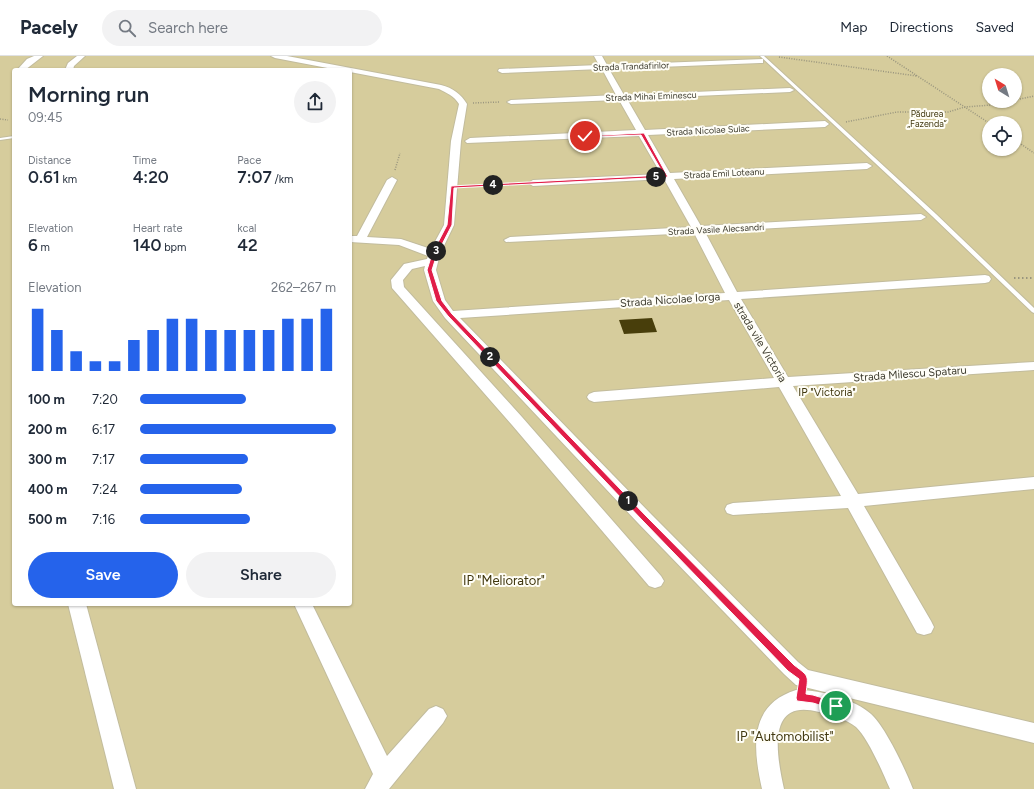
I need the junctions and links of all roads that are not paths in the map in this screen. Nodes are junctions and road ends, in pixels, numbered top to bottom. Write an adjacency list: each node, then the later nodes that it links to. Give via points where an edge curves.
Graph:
1 (39, 56): 6 (street)
2 (81, 56): 7 (street)
3 (275, 56): 8 (street)
4 (761, 59): 5 (street, Strada Trandafirilor); 14 (lane)
5 (601, 62): 10 (street, Strada Trandafirilor); 12 (street, strada vile Victoria)
6 (23, 68)
7 (70, 68)
8 (339, 68)
9 (352, 70): 27 (street, via 441,87 456,94 463,104 456,141 449,225)
10 (502, 71)
11 (790, 90): 12 (street, Strada Mihai Eminescu)
12 (622, 97): 13 (street, Strada Mihai Eminescu); 15 (street, strada vile Victoria)
13 (511, 102)
14 (830, 124): 15 (street, Strada Nicolae Sulac); 30 (lane, via 934,215)
15 (643, 134): 18 (street, Strada Nicolae Sulac); 20 (street, strada vile Victoria)
16 (12, 137): 17 (lane)
17 (0, 138)
18 (470, 141)
19 (867, 166): 20 (street, Strada Emil Loteanu)
20 (666, 176): 22 (street, Strada Emil Loteanu); 24 (street, strada vile Victoria)
21 (392, 180): 25 (street)
22 (533, 183)
23 (921, 216): 24 (street, Strada Vasile Alecsandri)
24 (698, 230): 26 (street, Strada Vasile Alecsandri); 29 (street, strada vile Victoria)
25 (355, 239): 27 (street, via 401,242)
26 (510, 240)
27 (433, 257): 31 (street, via 430,270 439,301); 38 (street, via 408,266 397,280 398,288)
28 (985, 279): 29 (street, Strada Nicolae Iorga)
29 (733, 296): 31 (street, Strada Nicolae Iorga); 33 (street, strada vile Victoria)
30 (1034, 310)
31 (450, 315): 42 (street, via 785,663)
32 (1034, 366): 33 (street, Strada Milescu Spataru)
33 (784, 382): 34 (street, Strada Milescu Spataru); 36 (street, strada vile Victoria)
34 (594, 397)
35 (1034, 483): 36 (street)
36 (853, 501): 37 (street); 41 (street, strada vile Victoria)
37 (733, 509)
38 (655, 581)
39 (78, 606): 46 (street)
40 (304, 606): 45 (street)
41 (924, 627)
42 (802, 688): 44 (street); 47 (street, via 777,712 767,732); 48 (street, via 813,699 836,706 864,720 889,760)
43 (436, 716): 45 (street)
44 (1034, 733)
45 (380, 782)
46 (125, 789)
47 (773, 789)
48 (902, 789)

